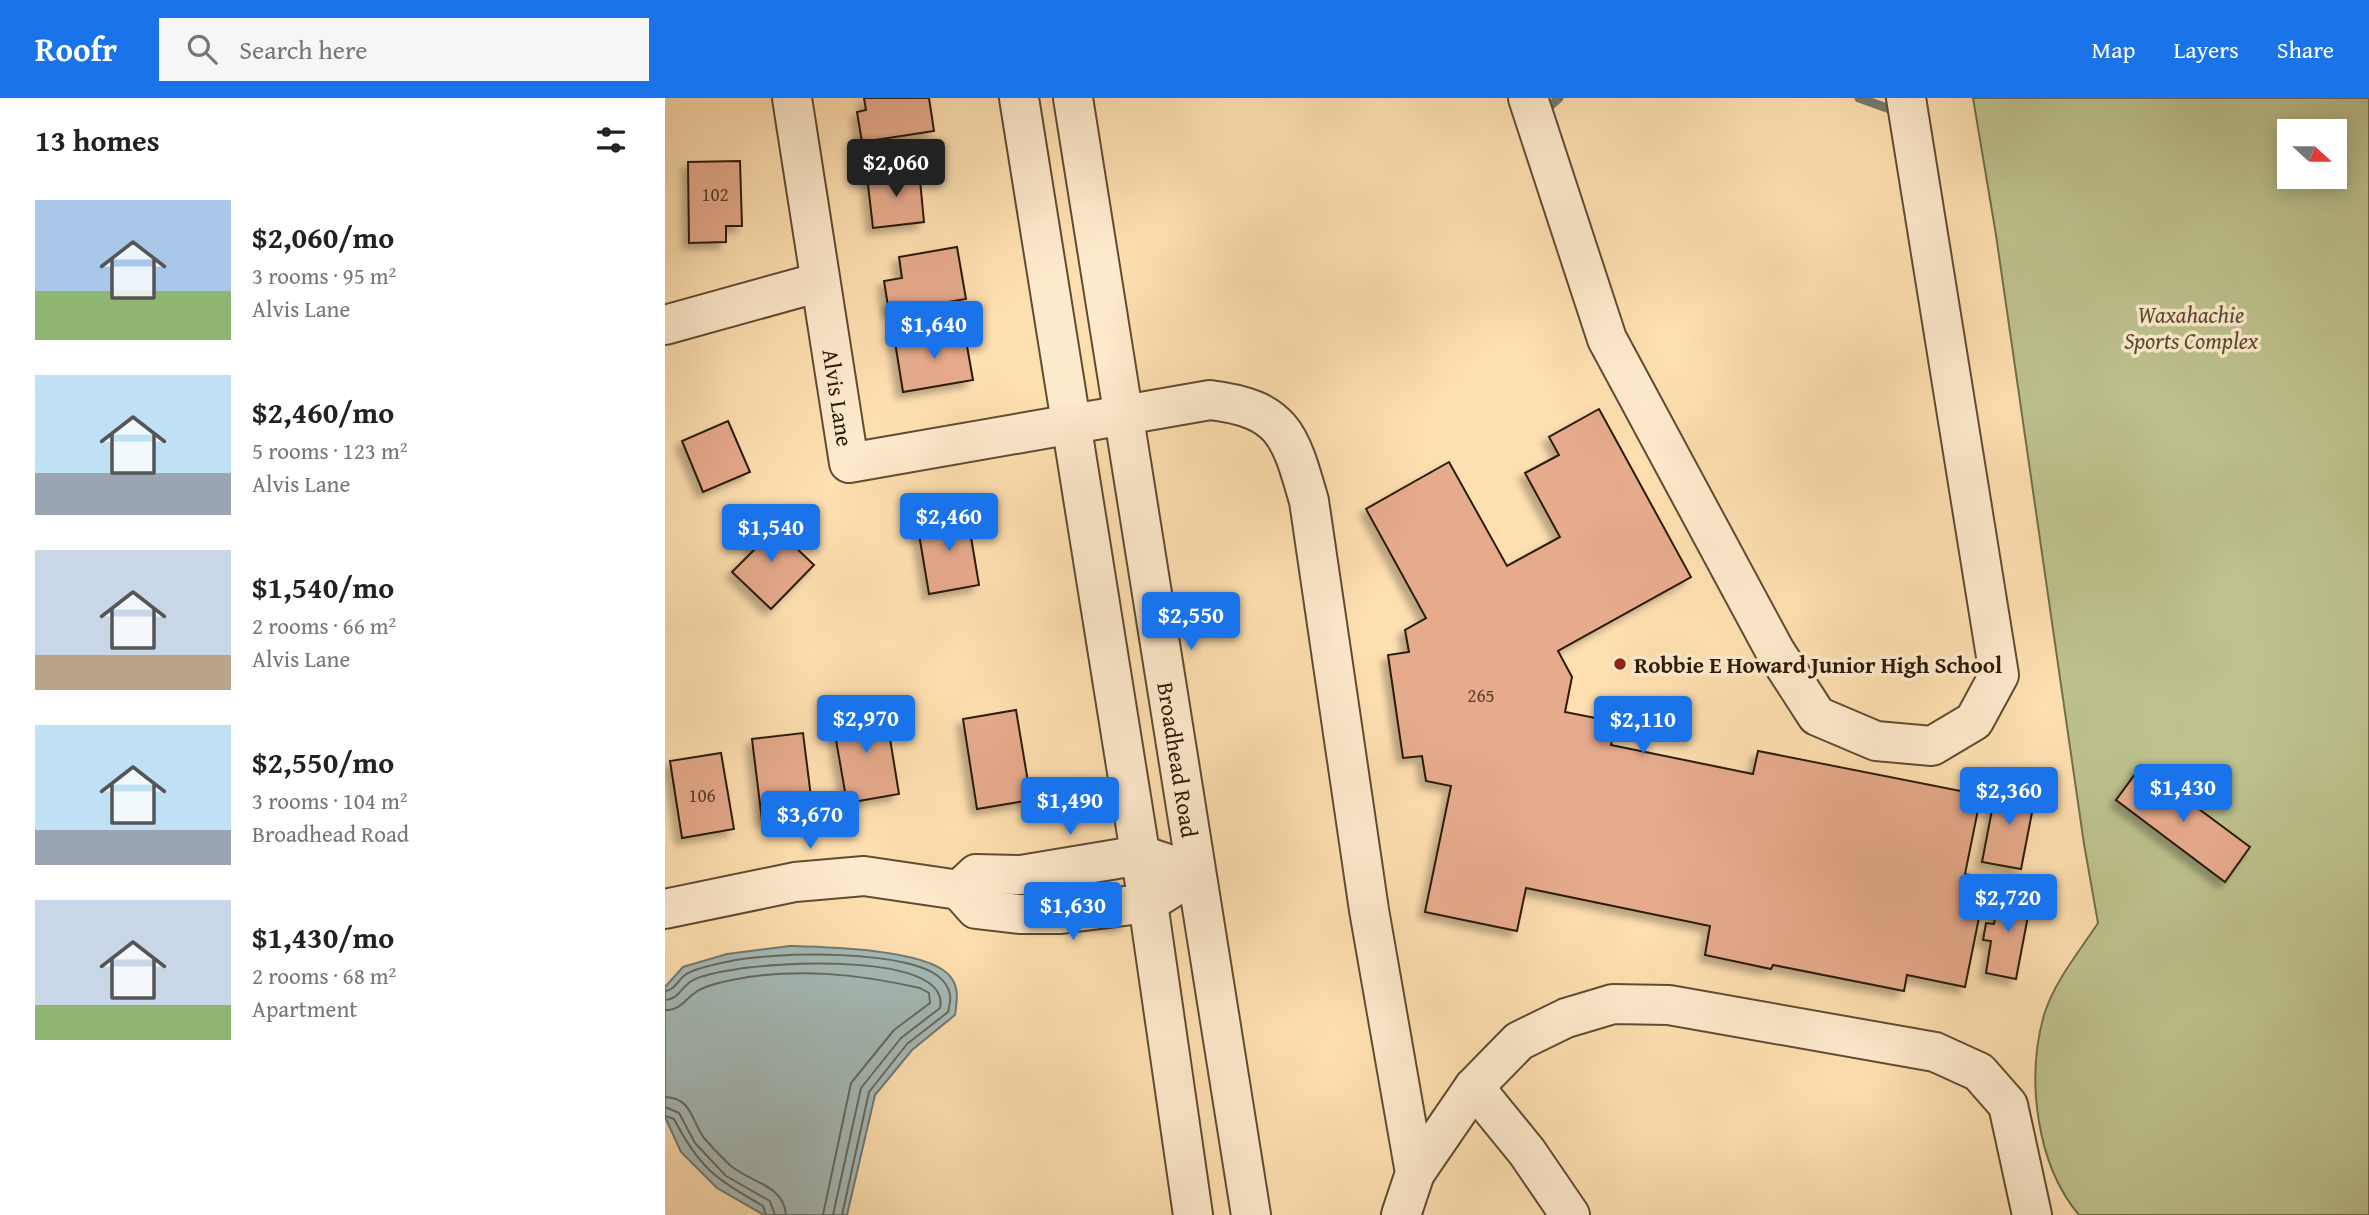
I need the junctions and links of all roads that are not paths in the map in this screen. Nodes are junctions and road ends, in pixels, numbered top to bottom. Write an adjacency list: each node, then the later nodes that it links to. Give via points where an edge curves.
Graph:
1 (792, 98): 6 (street, Alvis Lane)
2 (1019, 98): 9 (street)
3 (1073, 98): 8 (street, Broadhead Road)
4 (1528, 98): 5 (street, via 1607,340 1775,651 1817,716 1876,741 1932,746 1974,720 1999,675)
5 (1906, 98)
6 (820, 282): 7 (street); 9 (street, Alvis Lane, via 849,463)
7 (665, 325)
8 (1123, 413): 9 (street, Alvis Lane); 11 (street, Broadhead Road); 16 (street, Alvis Lane, via 1210,400 1245,405 1271,418 1294,450 1309,502 1369,910)
9 (1070, 423): 10 (street)
10 (1140, 855): 11 (street); 12 (street, via 1021,876 977,874); 13 (street)
11 (1196, 873): 13 (street); 18 (street, Broadhead Road)
12 (959, 890): 13 (street, via 976,909 1019,914 1061,914); 14 (street, via 864,876 795,882)
13 (1148, 903): 17 (street)
14 (665, 909)
15 (1474, 1087): 16 (street); 20 (street); 21 (street, via 1519,1041 1566,1018 1613,1004 1669,1005 1935,1052 1979,1072 2008,1105)
16 (1415, 1173): 19 (street)
17 (1193, 1215)
18 (1251, 1215)
19 (1401, 1215)
20 (1570, 1215)
21 (2032, 1215)

